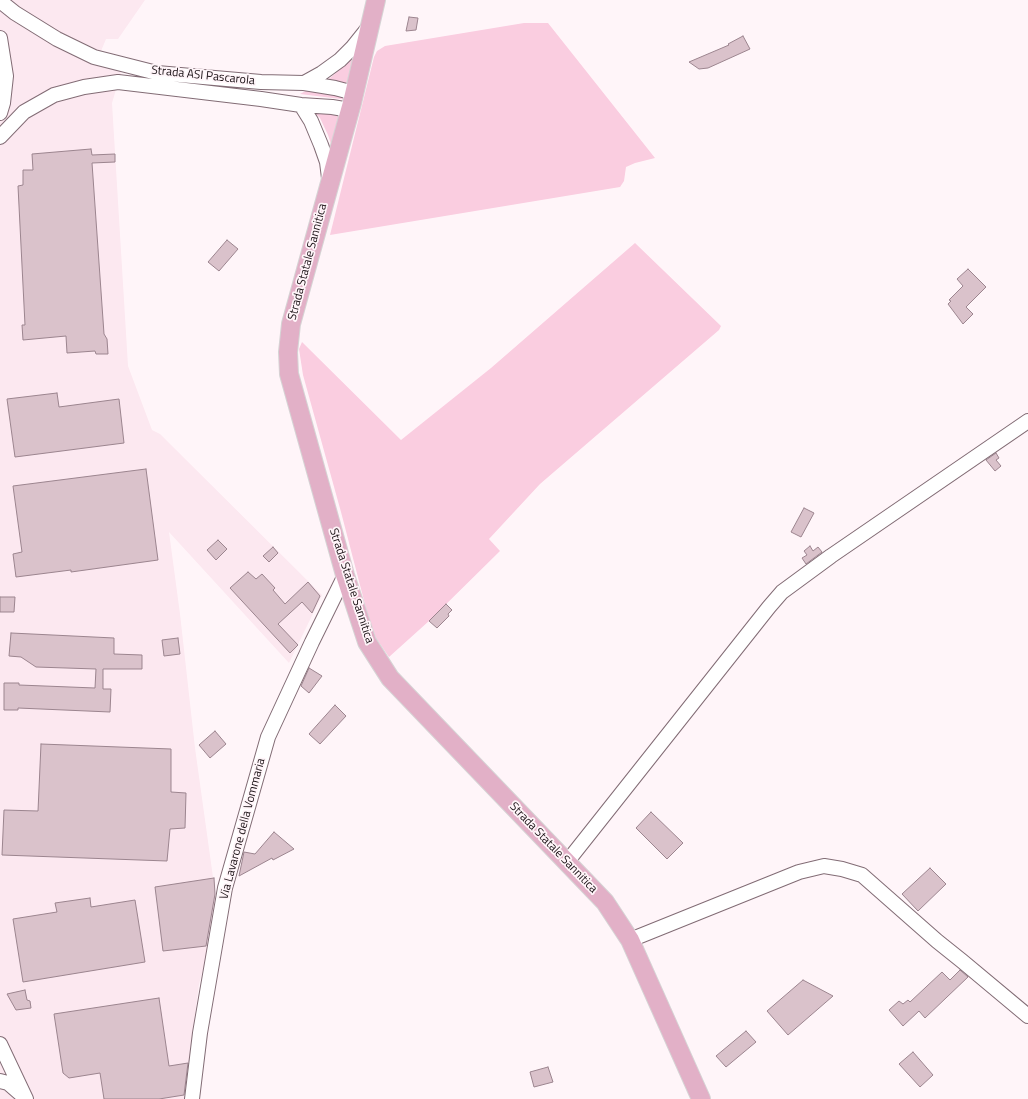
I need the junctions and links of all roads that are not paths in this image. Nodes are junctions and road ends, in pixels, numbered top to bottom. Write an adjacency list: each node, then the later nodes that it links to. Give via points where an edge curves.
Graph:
1 (376, 0): 3 (main road, Strada Statale Sannitica)
2 (0, 1): 5 (street, Strada ASI Pascarola, via 57,39 94,57 157,73)
3 (370, 25): 5 (street, via 340,60); 6 (main road, Strada Statale Sannitica)
4 (0, 38): 8 (street, via 6,76)
5 (304, 83): 6 (street, Strada ASI Pascarola, via 335,88)
6 (352, 102): 7 (street, Strada ASI Pascarola, via 332,107); 10 (main road, Strada Statale Sannitica)
7 (301, 105): 9 (street, Strada ASI Pascarola, via 118,82 54,95 24,112); 10 (street, via 321,145)
8 (0, 113)
9 (0, 138)
10 (330, 182): 12 (main road, Strada Statale Sannitica, via 291,324 288,352 289,374)
11 (1028, 421): 13 (street, via 782,592)
12 (345, 575): 13 (main road, Strada Statale Sannitica, via 367,642 390,678); 19 (street, Via Lavarone della Vommaria, via 268,737 225,888 200,1033)
13 (567, 862): 14 (main road, Strada Statale Sannitica, via 605,902)
14 (630, 940): 15 (street, via 799,872 824,866 842,868 862,875); 20 (main road, Strada Statale Sannitica)
15 (1028, 1016)
16 (0, 1044): 18 (street)
17 (0, 1081): 18 (street, via 8,1084)
18 (26, 1099)
19 (192, 1099)
20 (701, 1099)

